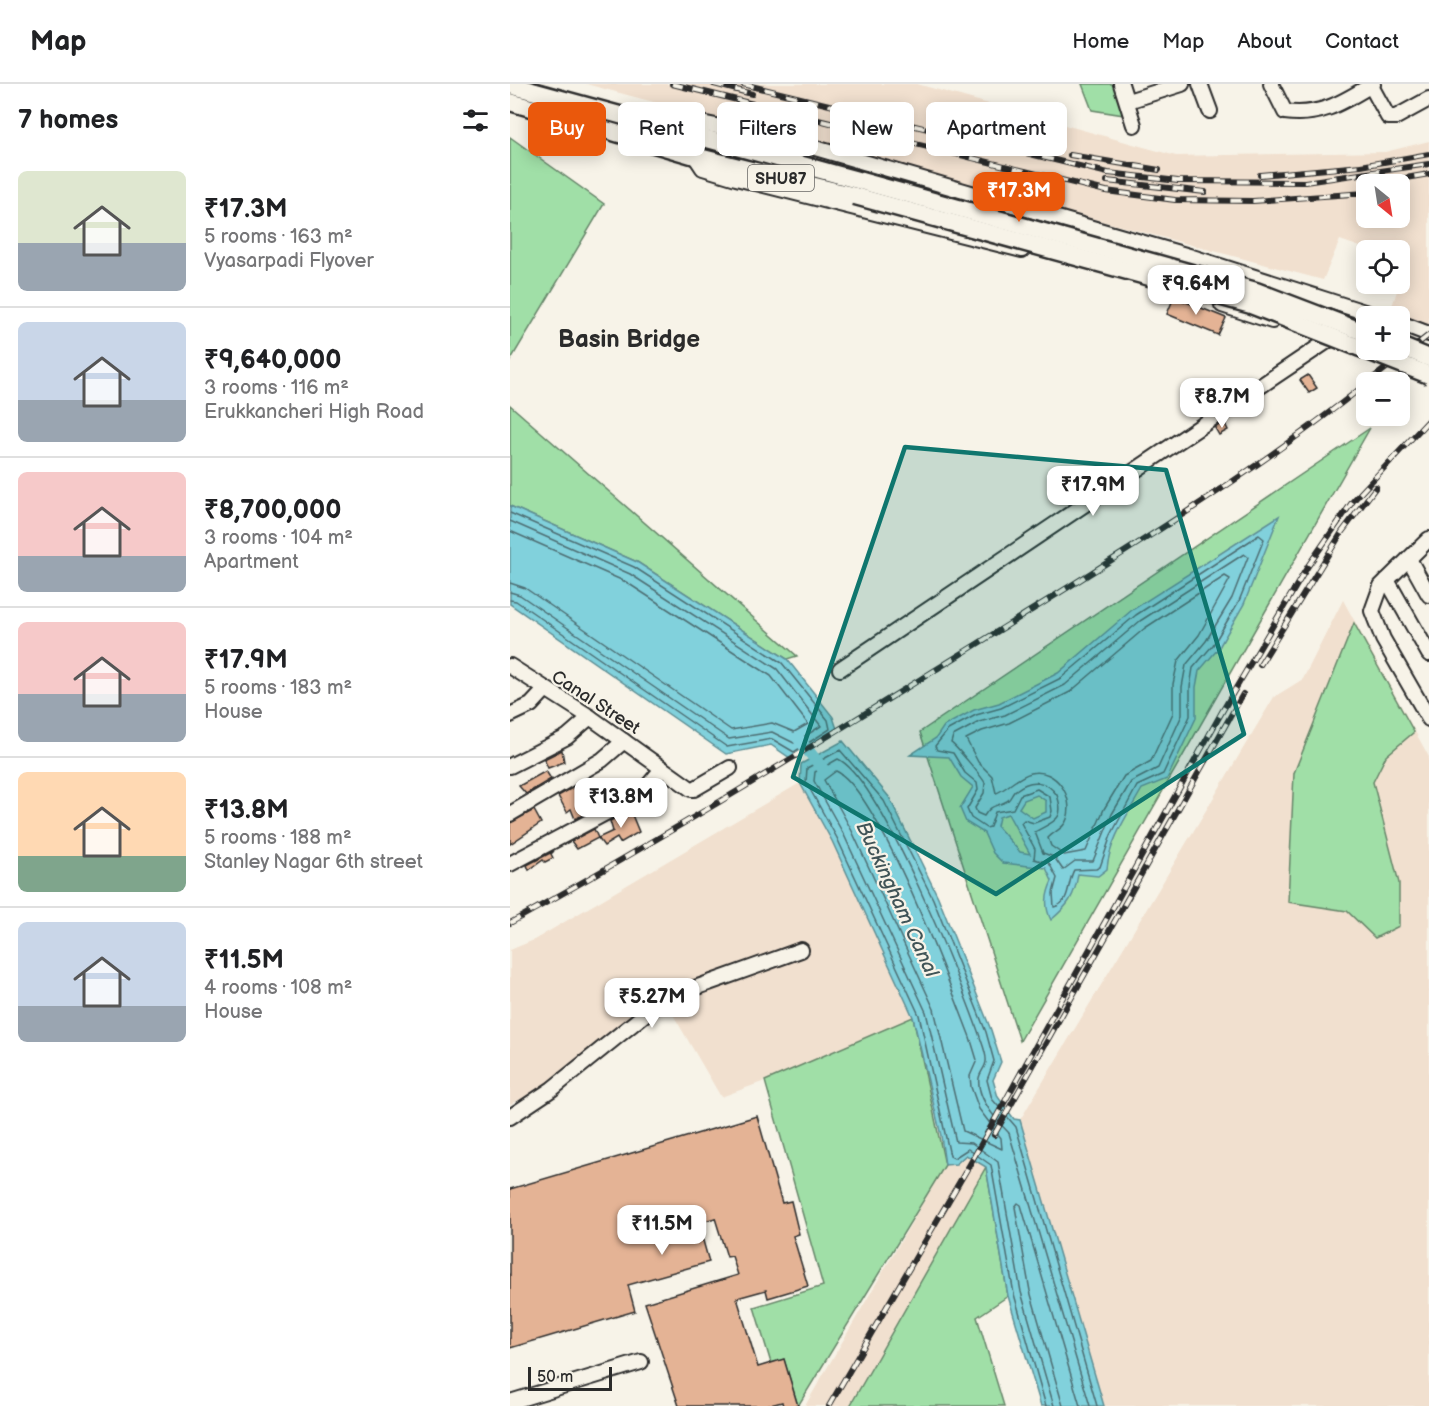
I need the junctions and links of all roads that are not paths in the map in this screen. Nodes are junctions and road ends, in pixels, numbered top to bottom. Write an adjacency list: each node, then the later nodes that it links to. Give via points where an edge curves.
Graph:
1 (1120, 84): 8 (street)
2 (1182, 84): 8 (street)
3 (1200, 84): 10 (street)
4 (1271, 84): 5 (street, via 1285,112 1306,115 1337,104)
5 (1371, 84): 7 (street, via 1388,117 1396,117)
6 (510, 85): 11 (main road, SHU87)
7 (1429, 99)
8 (1128, 101): 13 (street)
9 (510, 102): 14 (main road, SHU87)
10 (1210, 111)
11 (618, 114)
12 (705, 124): 18 (street, via 798,143)
13 (1134, 124)
14 (618, 134)
15 (705, 139): 17 (main road, SHU87)
16 (695, 156): 17 (main road, SHU87); 19 (street, via 703,168 736,178)
17 (858, 188): 23 (main road, SHU87, bridge, via 1256,291); 28 (main road, SHU87, bridge, via 1251,305)
18 (1137, 241): 19 (street); 20 (street)
19 (1128, 277): 25 (street)
20 (1356, 311)
21 (1356, 319): 25 (street, via 1346,335)
22 (1410, 327): 24 (street)
23 (1356, 329)
24 (1429, 334)
25 (1329, 340): 35 (street)
26 (1410, 350): 27 (main road, bridge)
27 (1429, 358)
28 (1429, 375)
29 (1429, 539): 30 (street)
30 (1409, 559): 31 (street); 32 (street)
31 (1386, 580): 33 (street); 39 (street, via 1372,611 1383,639)
32 (1429, 595)
33 (1429, 654)
34 (510, 666): 36 (street, Canal Street)
35 (840, 669)
36 (544, 690): 37 (street, via 531,705); 38 (street, Canal Street)
37 (510, 715)
38 (590, 717): 40 (street, Canal Street); 41 (street, via 567,737)
39 (1429, 719)
40 (624, 741): 43 (street, Canal Street); 44 (street, via 602,760)
41 (510, 766)
42 (730, 768): 43 (street, Canal Street, via 694,789)
43 (662, 769): 45 (street, via 641,794)
44 (510, 814)
45 (510, 864)
46 (801, 950): 47 (street, via 655,1006 552,1089)
47 (510, 1117)
48 (641, 1362): 49 (street)
49 (510, 1402)

